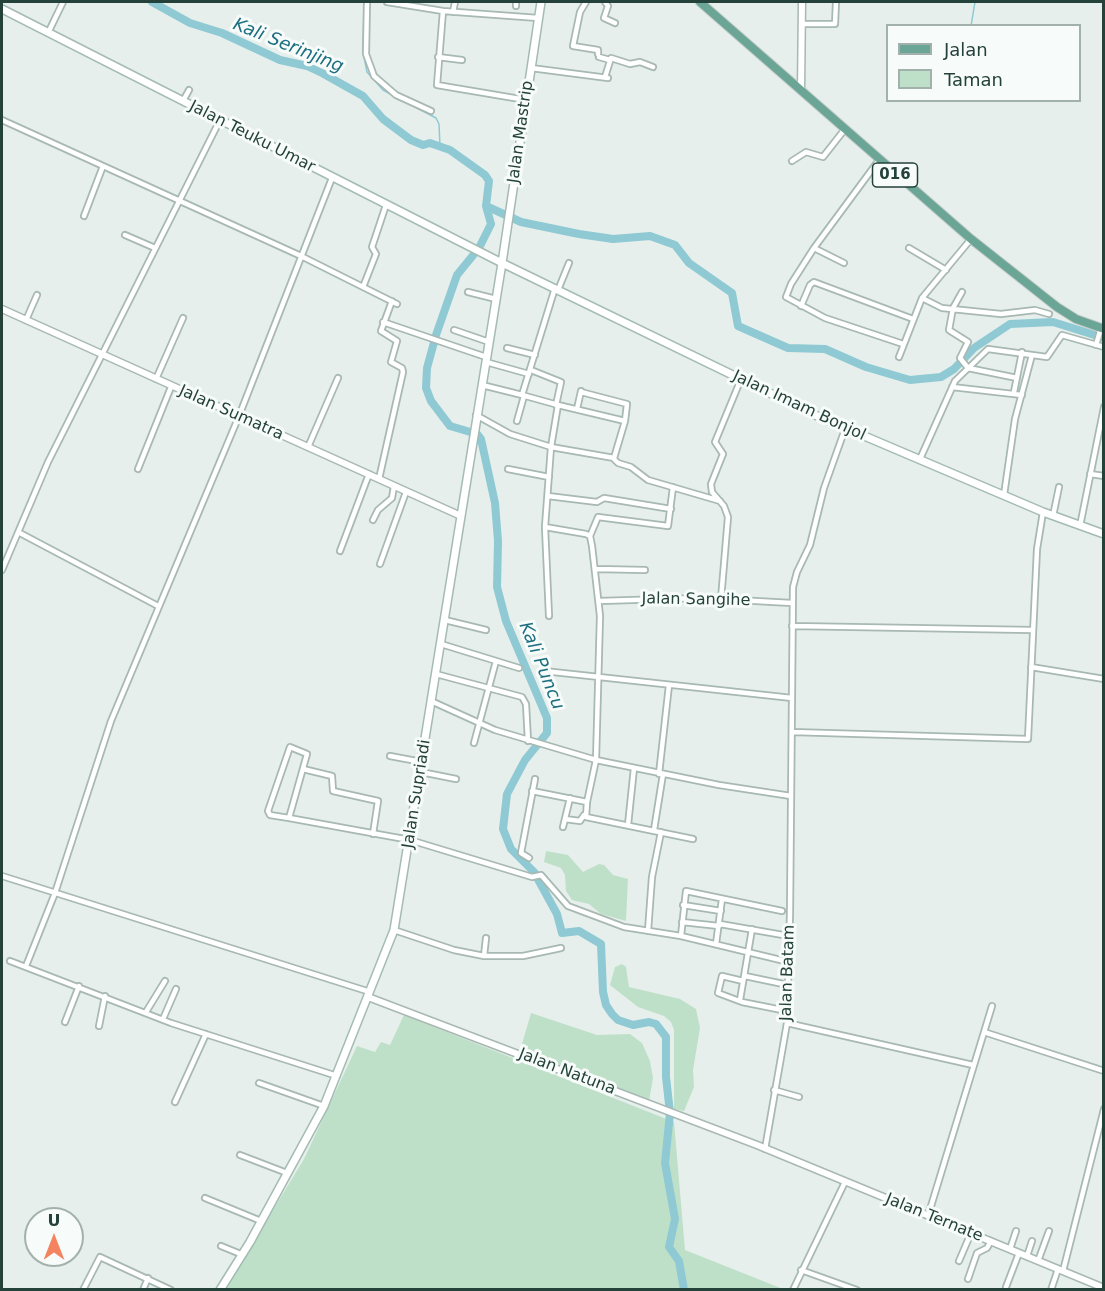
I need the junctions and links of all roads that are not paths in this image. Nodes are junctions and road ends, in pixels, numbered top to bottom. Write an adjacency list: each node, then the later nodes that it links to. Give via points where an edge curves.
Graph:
1 (63, 2): 17 (street)
2 (367, 2): 27 (street, via 366,54 374,76 396,95)
3 (387, 2): 12 (street)
4 (454, 2): 13 (street)
5 (541, 2): 14 (main road, Jalan Mastrip)
6 (586, 2): 20 (street, via 573,46 598,51 598,56)
7 (604, 2): 15 (street, via 608,4 605,19)
8 (700, 2): 24 (main road, 016)
9 (802, 2): 16 (street)
10 (836, 2): 16 (street, via 835,24)
11 (2, 9): 17 (main road, Jalan Teuku Umar)
12 (443, 11): 13 (street); 18 (street)
13 (453, 12): 14 (street)
14 (538, 18): 22 (main road, Jalan Mastrip)
15 (615, 23)
16 (803, 24): 24 (street)
17 (48, 33): 26 (main road, Jalan Teuku Umar)
18 (438, 57): 19 (street); 25 (street, via 436,85)
19 (462, 60)
20 (610, 60): 21 (street); 22 (street, via 606,78)
21 (653, 67)
22 (531, 68): 25 (main road, Jalan Mastrip)
23 (189, 90): 26 (street)
24 (801, 90): 30 (main road, 016)
25 (526, 100): 44 (main road, Jalan Mastrip)
26 (183, 101): 29 (main road, Jalan Teuku Umar)
27 (432, 111)
28 (2, 120): 33 (street)
29 (220, 120): 34 (main road, Jalan Teuku Umar); 35 (street)
30 (845, 129): 31 (main road, 016); 32 (street, via 823,157 806,152)
31 (879, 160): 39 (main road, 016); 41 (street)
32 (792, 161)
33 (103, 166): 35 (street); 37 (street)
34 (332, 178): 36 (main road, Jalan Teuku Umar); 43 (street)
35 (179, 201): 40 (street); 43 (street)
36 (386, 205): 44 (main road, Jalan Teuku Umar); 48 (street, via 372,247 376,254)
37 (84, 216)
38 (125, 235): 40 (street)
39 (971, 239): 47 (street); 64 (main road, 016, via 1057,307)
40 (155, 248): 71 (street)
41 (814, 248): 46 (street); 55 (street, via 786,294 787,299)
42 (909, 248): 47 (street)
43 (301, 256): 48 (street); 92 (street)
44 (502, 263): 49 (main road, Jalan Imam Bonjol); 54 (main road, Jalan Supriadi)
45 (569, 263): 49 (street)
46 (844, 263)
47 (946, 270): 53 (street)
48 (363, 287): 62 (street, via 394,303)
49 (557, 289): 72 (street); 81 (main road, Jalan Imam Bonjol)
50 (468, 292): 54 (street)
51 (962, 292): 56 (street)
52 (37, 295): 61 (street)
53 (922, 298): 56 (street, via 942,308); 60 (street)
54 (496, 300): 65 (main road, Jalan Supriadi)
55 (801, 306): 60 (street, via 814,282); 67 (street)
56 (953, 308): 58 (street, via 1001,314 1035,310); 76 (street, via 949,330 968,342 962,360)
57 (2, 309): 61 (street, Jalan Sumatra)
58 (1049, 314)
59 (183, 318): 80 (street)
60 (913, 319): 67 (street)
61 (26, 320): 71 (street, Jalan Sumatra)
62 (383, 322): 75 (street); 106 (street, via 382,333 397,342 392,364 403,372)
63 (454, 330): 65 (street)
64 (1101, 330): 66 (street)
65 (489, 342): 75 (main road, Jalan Supriadi)
66 (1097, 342): 68 (street); 73 (street, via 1062,335 1047,357)
67 (903, 344): 74 (street)
68 (1104, 346)
69 (507, 348): 72 (street)
70 (1022, 352): 73 (street); 76 (street, via 990,349); 79 (street)
71 (101, 355): 80 (street, Jalan Sumatra); 122 (street)
72 (535, 355): 77 (street)
73 (1032, 355): 86 (street)
74 (899, 357)
75 (486, 359): 77 (street); 82 (main road, Jalan Supriadi)
76 (968, 368): 79 (street); 84 (street)
77 (530, 372): 87 (street); 88 (street, via 561,382)
78 (338, 378): 96 (street)
79 (1017, 378): 85 (street)
80 (156, 379): 83 (street, Jalan Sumatra)
81 (741, 379): 95 (main road, Jalan Imam Bonjol); 113 (street, via 715,442 723,454 711,488)
82 (482, 385): 87 (street); 91 (main road, Jalan Supriadi)
83 (171, 387): 92 (street, Jalan Sumatra); 100 (street)
84 (952, 387): 85 (street); 99 (street)
85 (1014, 392): 86 (street)
86 (1022, 395): 111 (street)
87 (523, 396): 88 (street); 93 (street)
88 (557, 405): 90 (street); 97 (street)
89 (1104, 407): 103 (street)
90 (578, 409): 94 (street); 94 (street, via 581,390 627,404)
91 (476, 415): 97 (street, via 498,429); 116 (main road, Jalan Supriadi)
92 (239, 416): 96 (street, Jalan Sumatra); 132 (street)
93 (517, 421)
94 (625, 421): 98 (street)
95 (845, 429): 99 (main road, Jalan Imam Bonjol); 131 (street, Jalan Batam, via 824,488 810,545 796,572)
96 (308, 447): 102 (street, Jalan Sumatra)
97 (551, 447): 98 (street); 104 (street)
98 (613, 458): 108 (street, via 635,469 643,478)
99 (920, 459): 111 (main road, Jalan Imam Bonjol)
100 (138, 469)
101 (508, 469): 104 (street)
102 (369, 474): 106 (street, Jalan Sumatra); 124 (street)
103 (1090, 474): 105 (street); 119 (street)
104 (549, 477): 112 (street)
105 (1104, 477)
106 (379, 479): 107 (street, Jalan Sumatra)
107 (394, 486): 110 (street, Jalan Sumatra); 118 (street, via 392,498)
108 (673, 487): 113 (street); 114 (street)
109 (1059, 487): 117 (street)
110 (406, 492): 116 (street, Jalan Sumatra); 125 (street)
111 (1004, 495): 115 (main road, Jalan Imam Bonjol)
112 (548, 496): 114 (street, via 597,502 604,498); 120 (street)
113 (720, 501): 129 (street, via 728,518)
114 (671, 509): 123 (street, via 668,526 598,517)
115 (1042, 512): 117 (main road, Jalan Imam Bonjol); 137 (street)
116 (461, 516): 134 (main road, Jalan Supriadi)
117 (1053, 516): 119 (main road, Jalan Imam Bonjol)
118 (373, 520)
119 (1080, 526): 121 (main road, Jalan Imam Bonjol)
120 (545, 527): 123 (street); 133 (street)
121 (1103, 531)
122 (18, 532): 127 (street); 132 (street)
123 (590, 536): 126 (street)
124 (340, 551)
125 (380, 564)
126 (596, 569): 128 (street); 130 (street)
127 (2, 570)
128 (645, 570)
129 (721, 599): 130 (street, Jalan Sangihe); 131 (street, Jalan Sangihe)
130 (599, 602): 144 (street)
131 (792, 603): 135 (street, Jalan Batam)
132 (158, 606): 179 (street, via 103,743)
133 (549, 616)
134 (445, 620): 136 (street); 138 (main road, Jalan Supriadi)
135 (792, 626): 137 (street); 148 (street, Jalan Batam)
136 (486, 630)
137 (1032, 630): 140 (street)
138 (441, 644): 139 (street); 143 (main road, Jalan Supriadi)
139 (496, 661): 141 (street); 147 (street)
140 (1031, 667): 145 (street); 151 (street, via 1028,738)
141 (519, 668)
142 (544, 671): 144 (street)
143 (436, 674): 147 (street); 149 (main road, Jalan Supriadi)
144 (597, 677): 146 (street); 155 (street)
145 (1104, 679)
146 (669, 685): 148 (street); 160 (street)
147 (489, 689): 150 (street); 152 (street, via 522,697 526,704)
148 (792, 698): 151 (street, Jalan Batam)
149 (432, 701): 150 (street); 156 (main road, Jalan Supriadi)
150 (481, 724): 152 (street); 153 (street)
151 (792, 732): 164 (street, Jalan Batam)
152 (528, 741): 155 (street)
153 (474, 742)
154 (390, 756): 156 (street)
155 (596, 760): 157 (street); 166 (street)
156 (422, 762): 159 (main road, Jalan Supriadi)
157 (634, 768): 160 (street); 170 (street)
158 (303, 769): 168 (street); 168 (street, via 307,754 289,747 268,813); 174 (street, via 333,776 333,791 378,801)
159 (421, 772): 162 (street); 176 (main road, Jalan Supriadi)
160 (661, 774): 164 (street); 172 (street)
161 (535, 778): 163 (street)
162 (456, 780)
163 (532, 791): 165 (street); 177 (street, via 521,854)
164 (791, 796): 197 (street, Jalan Batam)
165 (570, 798): 166 (street); 169 (street)
166 (587, 802): 167 (street)
167 (584, 815): 169 (street, via 580,821); 170 (street)
168 (289, 818): 174 (street)
169 (566, 819): 171 (street)
170 (628, 825): 172 (street)
171 (564, 827)
172 (654, 830): 173 (street)
173 (661, 832): 175 (street); 188 (street, via 652,877)
174 (374, 834): 176 (street)
175 (693, 839)
176 (410, 840): 187 (main road, Jalan Supriadi); 188 (street, via 532,877 541,875 568,906 624,927)
177 (529, 858)
178 (2, 876): 179 (street)
179 (55, 893): 198 (street); 204 (street)
180 (722, 899): 181 (street, via 686,891); 182 (street); 183 (street)
181 (684, 905): 183 (street); 184 (street)
182 (782, 911)
183 (721, 912): 185 (street)
184 (682, 922): 185 (street); 190 (street)
185 (719, 925): 186 (street); 192 (street)
186 (752, 929): 189 (street); 194 (street)
187 (394, 930): 195 (street); 204 (main road, Jalan Supriadi)
188 (648, 931): 190 (street)
189 (783, 935)
190 (681, 936): 192 (street)
191 (486, 938): 195 (street)
192 (716, 944): 194 (street)
193 (561, 948): 195 (street, via 523,956)
194 (750, 952): 197 (street); 199 (street)
195 (484, 956)
196 (10, 961): 198 (street)
197 (789, 962): 202 (street, Jalan Batam)
198 (26, 966): 201 (street)
199 (744, 979): 202 (street); 206 (street); 206 (street, via 720,979 718,993)
200 (165, 981): 209 (street)
201 (80, 986): 205 (street); 211 (street)
202 (788, 986): 208 (street, Jalan Batam)
203 (176, 988): 210 (street)
204 (369, 995): 218 (main road, Jalan Supriadi); 225 (street, Jalan Natuna)
205 (105, 996): 209 (street); 213 (street)
206 (740, 1000): 208 (street)
207 (992, 1006): 214 (street)
208 (787, 1011): 212 (street, Jalan Batam)
209 (146, 1012): 210 (street)
210 (163, 1019): 215 (street)
211 (65, 1022)
212 (786, 1023): 216 (street); 220 (street, Jalan Batam)
213 (99, 1026)
214 (984, 1032): 216 (street); 217 (street)
215 (206, 1034): 218 (street); 222 (street)
216 (973, 1065): 230 (street)
217 (1104, 1071)
218 (336, 1076): 223 (main road, Jalan Supriadi)
219 (259, 1083): 223 (street)
220 (774, 1090): 221 (street); 225 (street, Jalan Batam)
221 (799, 1097)
222 (175, 1102)
223 (324, 1106): 227 (main road, Jalan Supriadi)
224 (1104, 1109): 245 (street)
225 (765, 1149): 228 (street, Jalan Ternate)
226 (240, 1155): 227 (street)
227 (287, 1173): 231 (main road, Jalan Supriadi)
228 (845, 1182): 230 (street, Jalan Ternate); 244 (street)
229 (205, 1198): 231 (street)
230 (928, 1216): 234 (street, Jalan Ternate)
231 (261, 1221): 240 (main road, Jalan Supriadi)
232 (1016, 1231): 238 (street)
233 (1049, 1231): 242 (street)
234 (971, 1233): 235 (street, Jalan Ternate); 243 (street)
235 (991, 1241): 238 (street, Jalan Ternate); 247 (street, via 977,1253)
236 (1032, 1241): 241 (street)
237 (221, 1246): 240 (street)
238 (1010, 1249): 239 (street, Jalan Ternate)
239 (1019, 1253): 241 (street, Jalan Ternate); 248 (street)
240 (243, 1255): 253 (main road, Jalan Supriadi)
241 (1027, 1256): 242 (street, Jalan Ternate)
242 (1038, 1261): 245 (street, Jalan Ternate)
243 (959, 1262)
244 (801, 1270): 254 (street); 255 (street)
245 (1061, 1270): 249 (street, Jalan Ternate); 256 (street)
246 (148, 1278): 250 (street, via 100,1257); 251 (street); 252 (street)
247 (968, 1279)
248 (1006, 1287)
249 (1104, 1288)
250 (82, 1290)
251 (143, 1290)
252 (171, 1290)
253 (220, 1290)
254 (793, 1290)
255 (857, 1290)
256 (1051, 1290)

